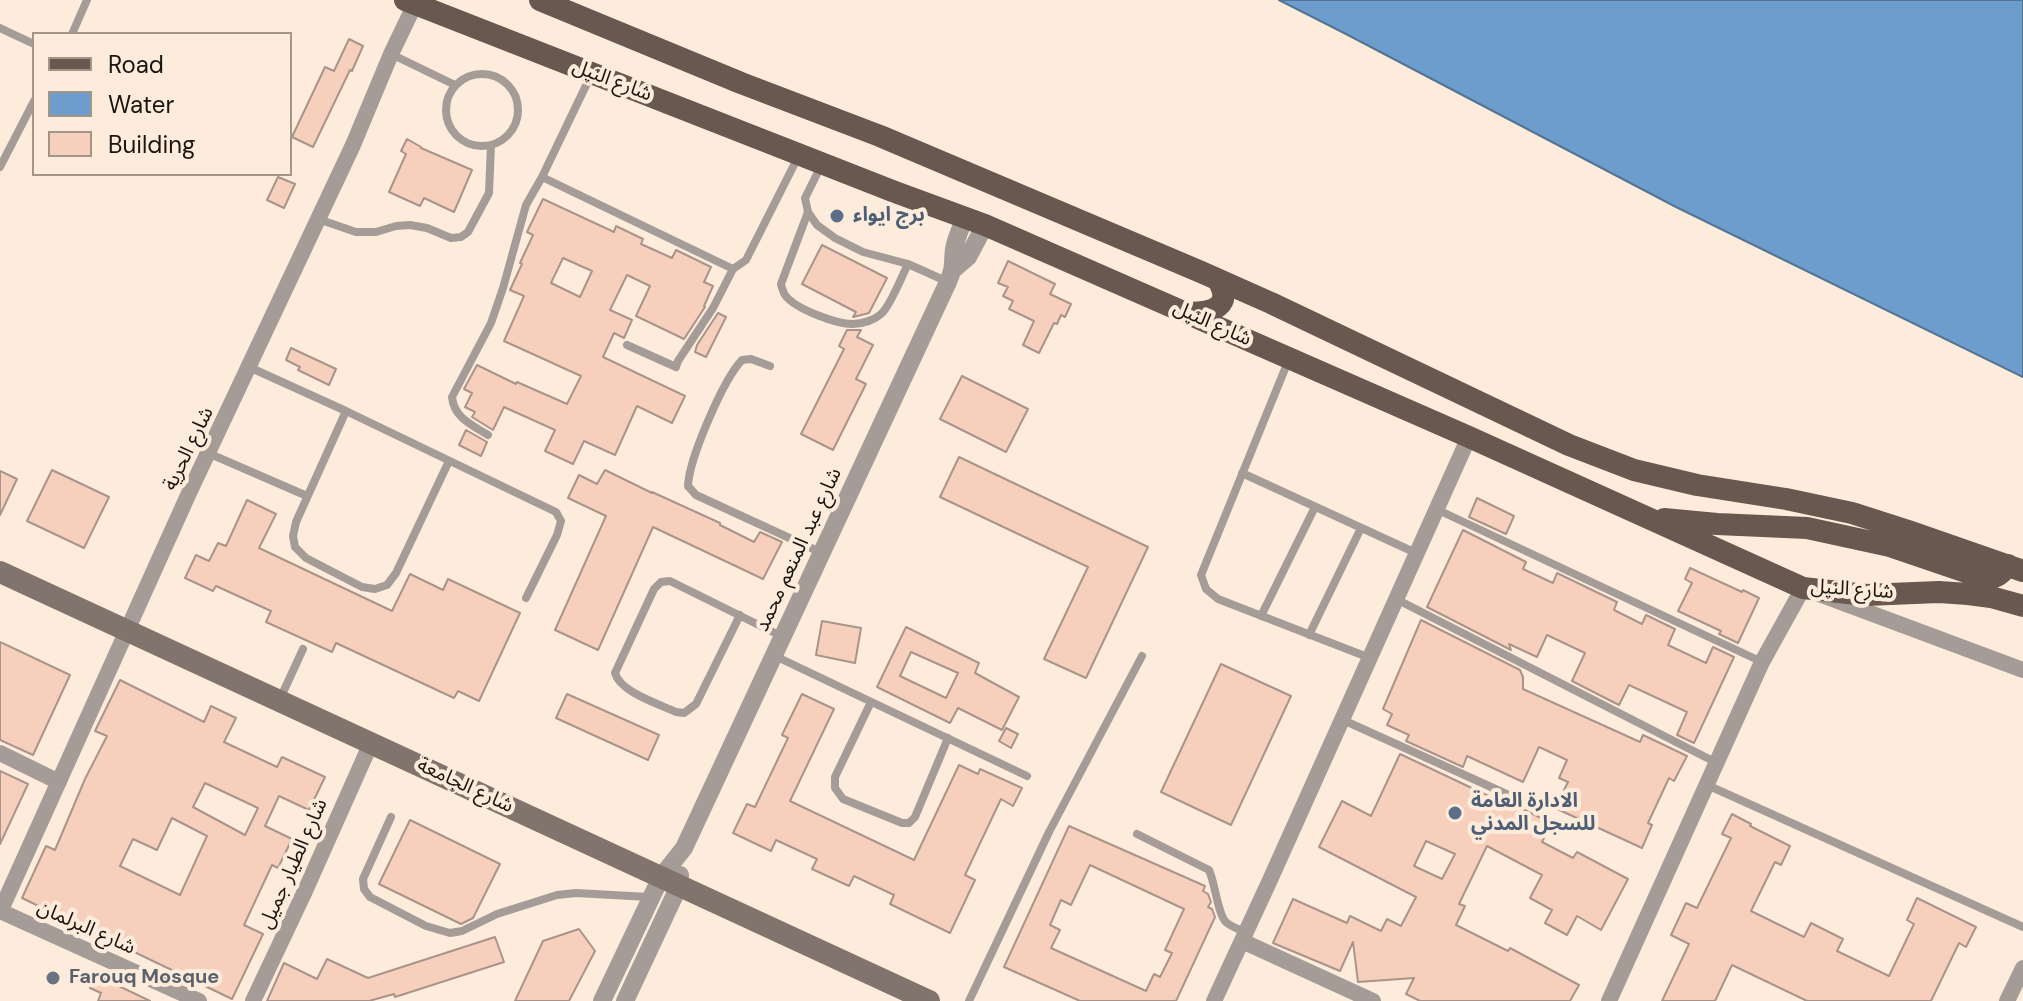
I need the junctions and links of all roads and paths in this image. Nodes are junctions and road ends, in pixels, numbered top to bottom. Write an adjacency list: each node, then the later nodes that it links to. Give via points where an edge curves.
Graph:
1 (87, 0): 5 (lane)
2 (540, 0): 22 (main road, via 880,136)
3 (410, 2): 7 (street, شارع الحرية); 8 (main road, شارع النيل)
4 (0, 28): 6 (lane)
5 (73, 32)
6 (32, 43)
7 (391, 54): 9 (lane); 17 (street, شارع الحرية)
8 (592, 73): 12 (main road, شارع النيل); 15 (lane)
9 (455, 85): 11 (lane, via 445,114 451,128 461,140); 11 (lane, via 467,76 497,76 517,98 514,127)
10 (32, 105): 14 (lane)
11 (491, 145): 17 (lane, via 489,193 461,237 410,225 356,232)
12 (800, 153): 13 (main road, شارع النيل); 20 (lane, via 746,260)
13 (823, 163): 16 (lane, via 805,198); 18 (main road, شارع النيل)
14 (0, 167)
15 (542, 177): 20 (lane); 29 (lane, via 526,205 491,323 452,397 460,416)
16 (808, 212): 19 (lane, via 835,238); 19 (lane, via 781,284 785,295 804,309 834,321 868,321 883,313)
17 (318, 219): 27 (street, شارع الحرية)
18 (975, 221): 21 (street, شارع عبد المنعم محمد, via 957,237); 23 (main road, شارع النيل)
19 (908, 264): 21 (lane)
20 (733, 269): 24 (lane, via 676,367)
21 (951, 275): 39 (street, شارع عبد المنعم محمد)
22 (1218, 280): 23 (main road, via 1224,291 1218,307); 41 (main road, via 1569,445 1634,470 1852,513)
23 (1190, 313): 25 (main road, شارع النيل)
24 (627, 345)
25 (1290, 358): 30 (main road, شارع النيل); 33 (lane)
26 (770, 366): 39 (lane, via 751,359 733,369 688,486 696,495)
27 (249, 367): 28 (lane); 31 (street, شارع الحرية)
28 (346, 411): 32 (lane); 34 (lane)
29 (488, 435)
30 (1469, 437): 36 (street); 37 (main road, شارع النيل)
31 (208, 453): 34 (lane); 49 (street, شارع الحرية)
32 (449, 461): 34 (lane, via 396,573 387,585 375,589 306,558 295,547 296,522); 44 (lane, via 556,512 561,521 557,535)
33 (1242, 473): 35 (lane); 48 (lane, via 1201,575 1206,589 1218,599)
34 (307, 496)
35 (1315, 507): 38 (lane); 48 (lane)
36 (1436, 509): 40 (street); 56 (lane)
37 (1647, 518): 41 (main road, via 1807,528 1890,546 1987,579); 43 (main road, شارع النيل)
38 (1361, 528): 40 (lane); 50 (lane)
39 (822, 553): 51 (street, شارع عبد المنعم محمد)
40 (1416, 554): 45 (street)
41 (2015, 568)
42 (0, 572): 49 (main road, شارع الجامعة)
43 (1803, 588): 46 (main road, شارع النيل, via 1866,595 1968,594); 56 (street); 57 (street)
44 (526, 598)
45 (1395, 598): 55 (street); 64 (lane)
46 (2023, 606)
47 (740, 615): 47 (lane, via 670,581 661,582 615,673 617,681 684,713 696,704); 51 (lane)
48 (1261, 616): 50 (lane)
49 (128, 631): 58 (main road, شارع الجامعة); 66 (street, شارع الحرية)
50 (1309, 635): 55 (lane)
51 (783, 637): 53 (street, شارع عبد المنعم محمد)
52 (303, 649): 58 (lane)
53 (774, 655): 59 (lane); 71 (street, شارع عبد المنعم محمد)
54 (1142, 656): 82 (lane, via 1049,832)
55 (1370, 658): 60 (street)
56 (1762, 662): 64 (street)
57 (2023, 670)
58 (279, 701): 62 (main road, شارع الجامعة)
59 (871, 702): 61 (lane); 61 (lane, via 835,777 843,799 909,823)
60 (1342, 720): 68 (lane); 75 (street)
61 (948, 738): 65 (lane)
62 (371, 743): 71 (main road, شارع الجامعة); 79 (street, شارع الطيار جميل)
63 (0, 753): 66 (street)
64 (1717, 763): 67 (street)
65 (1027, 776)
66 (59, 782): 73 (street, شارع الحرية)
67 (1707, 785): 74 (lane); 85 (street)
68 (1533, 806)
69 (391, 817): 72 (lane, via 363,879 364,889 426,926 462,931 557,895)
70 (1137, 834): 75 (lane, via 1209,870 1222,916)
71 (670, 881): 72 (street, شارع عبد المنعم محمد); 77 (main road, شارع الجامعة); 81 (street, شارع عبد المنعم محمد)
72 (651, 897): 80 (street, شارع عبد المنعم محمد)
73 (0, 911): 78 (street, شارع البرلمان)
74 (2023, 927)
75 (1243, 936): 83 (street); 84 (street)
76 (2023, 968): 86 (street)
77 (923, 1000)
78 (199, 1001)
79 (253, 1001)
80 (602, 1001)
81 (625, 1001)
82 (969, 1001)
83 (1214, 1001)
84 (1373, 1001)
85 (1609, 1001)
86 (2007, 1001)

